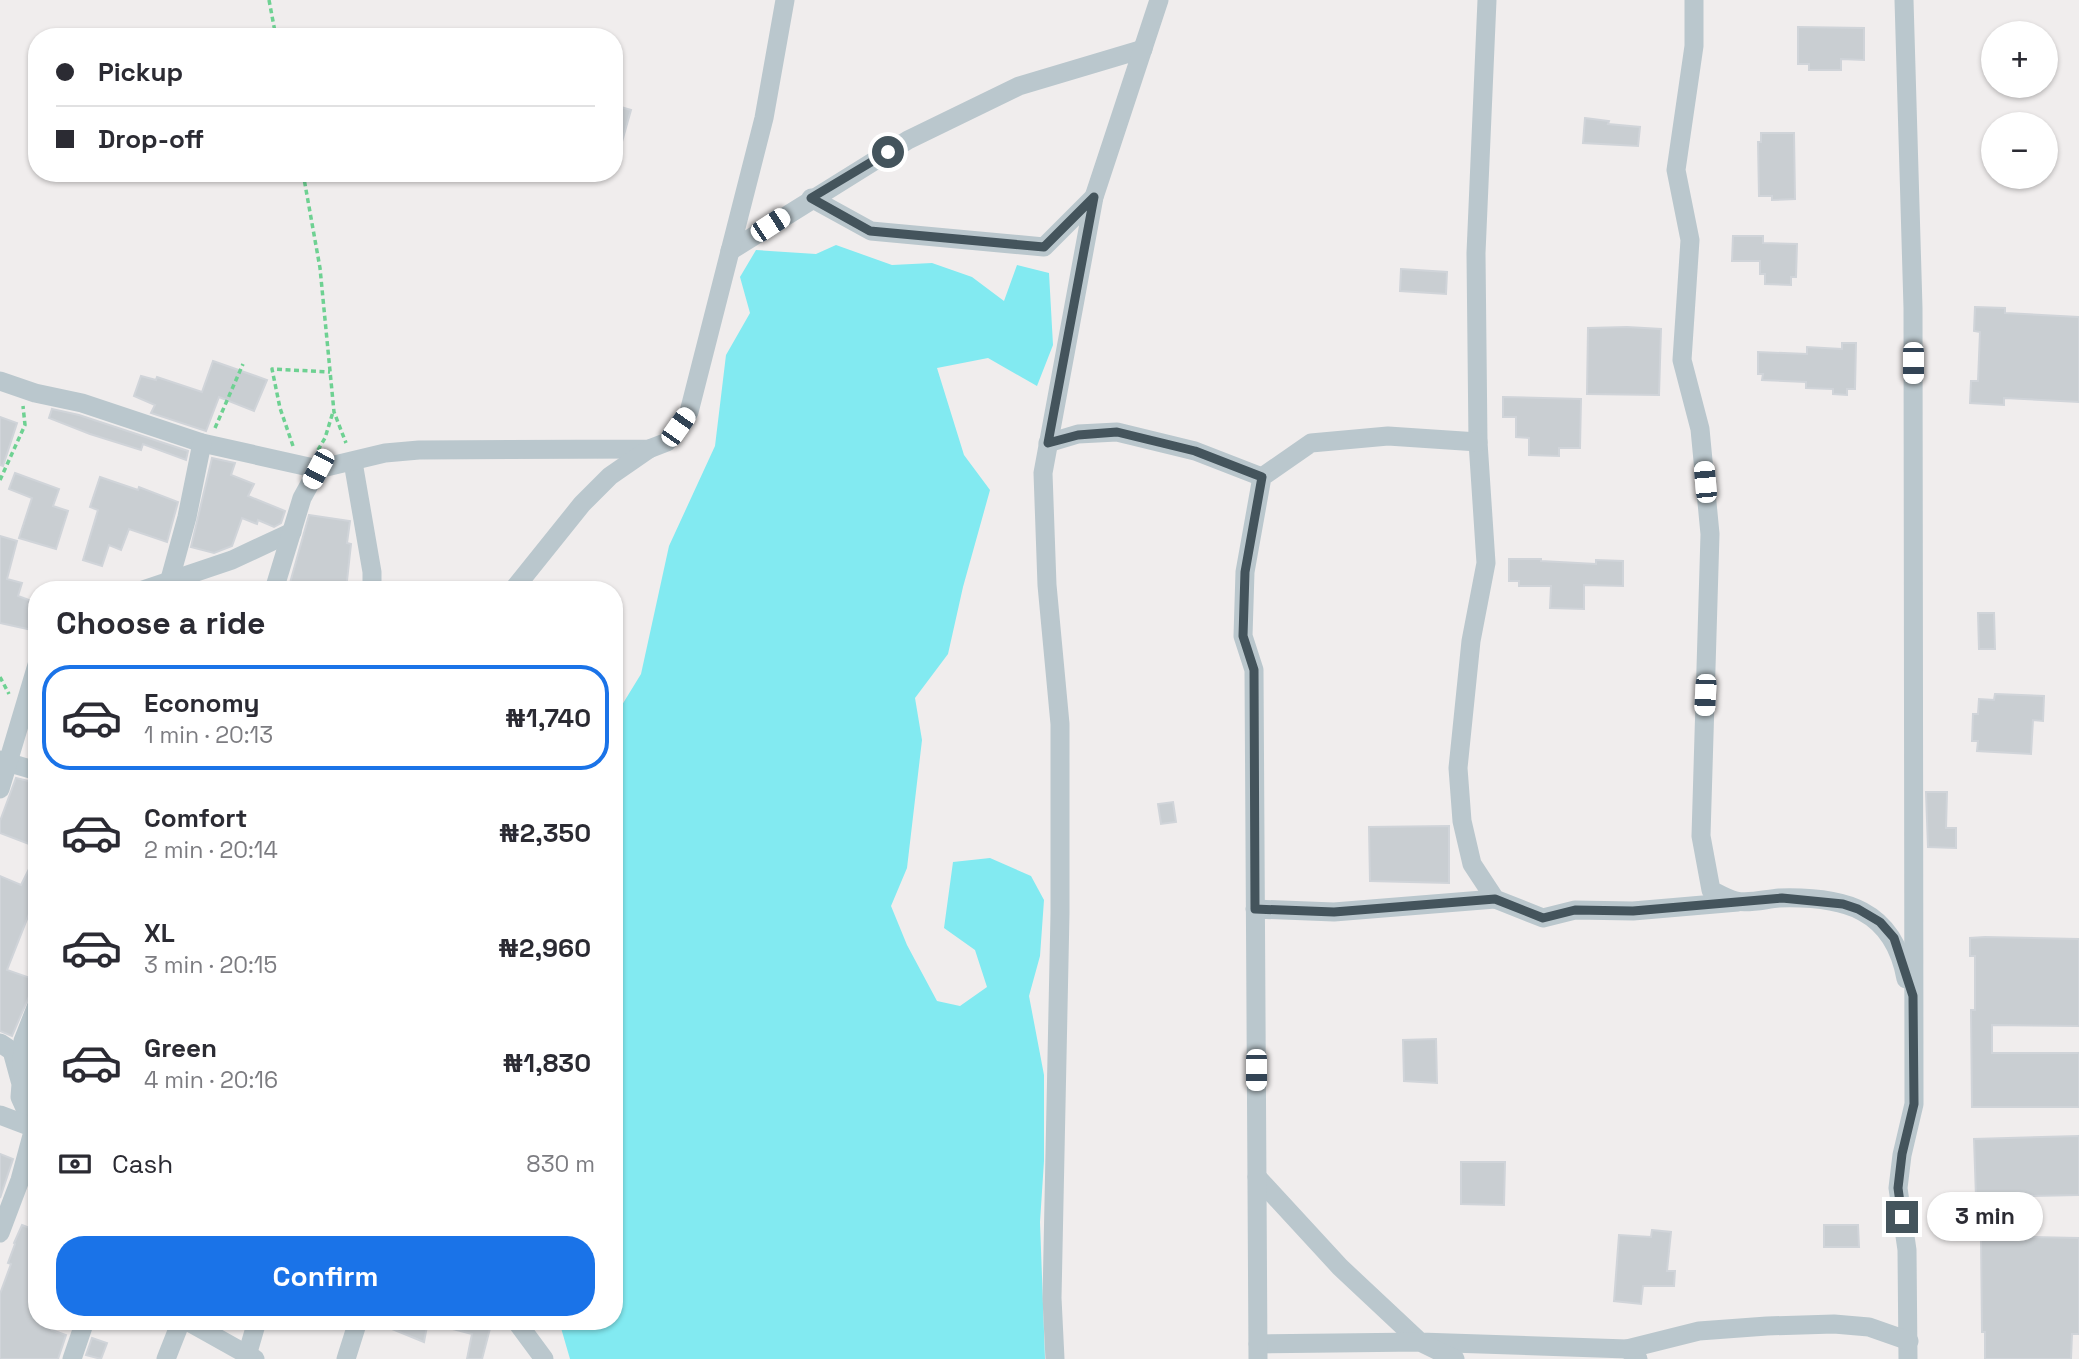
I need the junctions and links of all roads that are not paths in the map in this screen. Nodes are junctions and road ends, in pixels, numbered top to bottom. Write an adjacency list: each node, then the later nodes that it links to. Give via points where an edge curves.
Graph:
1 (785, 0): 9 (street, via 764,118)
2 (1159, 0): 6 (street)
3 (1487, 0): 11 (street, via 1476,253)
4 (1694, 0): 29 (street, via 1694,46 1676,170 1690,240 1682,360 1700,429 1710,534 1701,836 1710,890)
5 (1904, 0): 31 (street, via 1913,308)
6 (1143, 49): 7 (street); 8 (street, via 1019,86 908,140)
7 (1094, 197): 8 (street, via 1044,247 870,231); 13 (street)
8 (811, 198): 9 (street)
9 (730, 251): 14 (street, via 688,412 667,442)
10 (0, 381): 12 (street)
11 (1478, 442): 17 (street, via 1388,436 1311,443); 28 (street, via 1486,563 1471,641 1458,768 1462,821 1472,864)
12 (202, 443): 16 (street); 19 (street)
13 (1048, 443): 17 (street, via 1117,432 1195,451); 56 (street, via 1043,473 1047,584 1060,724)
14 (649, 449): 15 (street, via 419,450); 23 (street, via 610,476)
15 (353, 462): 16 (street); 22 (street)
16 (308, 467): 18 (street)
17 (1262, 477): 30 (street, via 1245,572 1243,636 1254,670)
18 (292, 531): 20 (street); 21 (street)
19 (168, 581)
20 (179, 581)
21 (277, 581)
22 (372, 581)
23 (520, 581)
24 (28, 691): 25 (street)
25 (4, 760): 26 (street); 27 (street)
26 (28, 768)
27 (0, 789)
28 (1495, 899): 29 (street, via 1543,918 1575,910 1633,911); 30 (street, via 1334,912)
29 (1738, 902): 31 (street, via 1782,898 1858,909 1880,922 1894,938)
30 (1255, 909): 39 (street)
31 (1913, 996): 48 (street, via 1914,1104 1898,1188 1907,1250)
32 (28, 1028): 34 (street)
33 (0, 1043): 34 (street, via 12,1051)
34 (21, 1084): 35 (street)
35 (28, 1114)
36 (0, 1115): 37 (street)
37 (28, 1126)
38 (28, 1153): 40 (street)
39 (1257, 1177): 47 (street, via 1340,1267); 49 (street)
40 (0, 1233)
41 (82, 1330): 52 (street)
42 (177, 1330): 53 (street)
43 (202, 1330): 51 (street)
44 (255, 1330): 51 (street)
45 (355, 1330): 54 (street)
46 (523, 1330): 55 (street)
47 (1420, 1342): 49 (street); 50 (street); 57 (street)
48 (1909, 1350): 50 (street, via 1869,1327 1834,1324 1699,1331)
49 (1258, 1352)
50 (1632, 1354)
51 (250, 1358)
52 (72, 1359)
53 (166, 1359)
54 (346, 1359)
55 (544, 1359)
56 (1055, 1359)
57 (1455, 1359)

